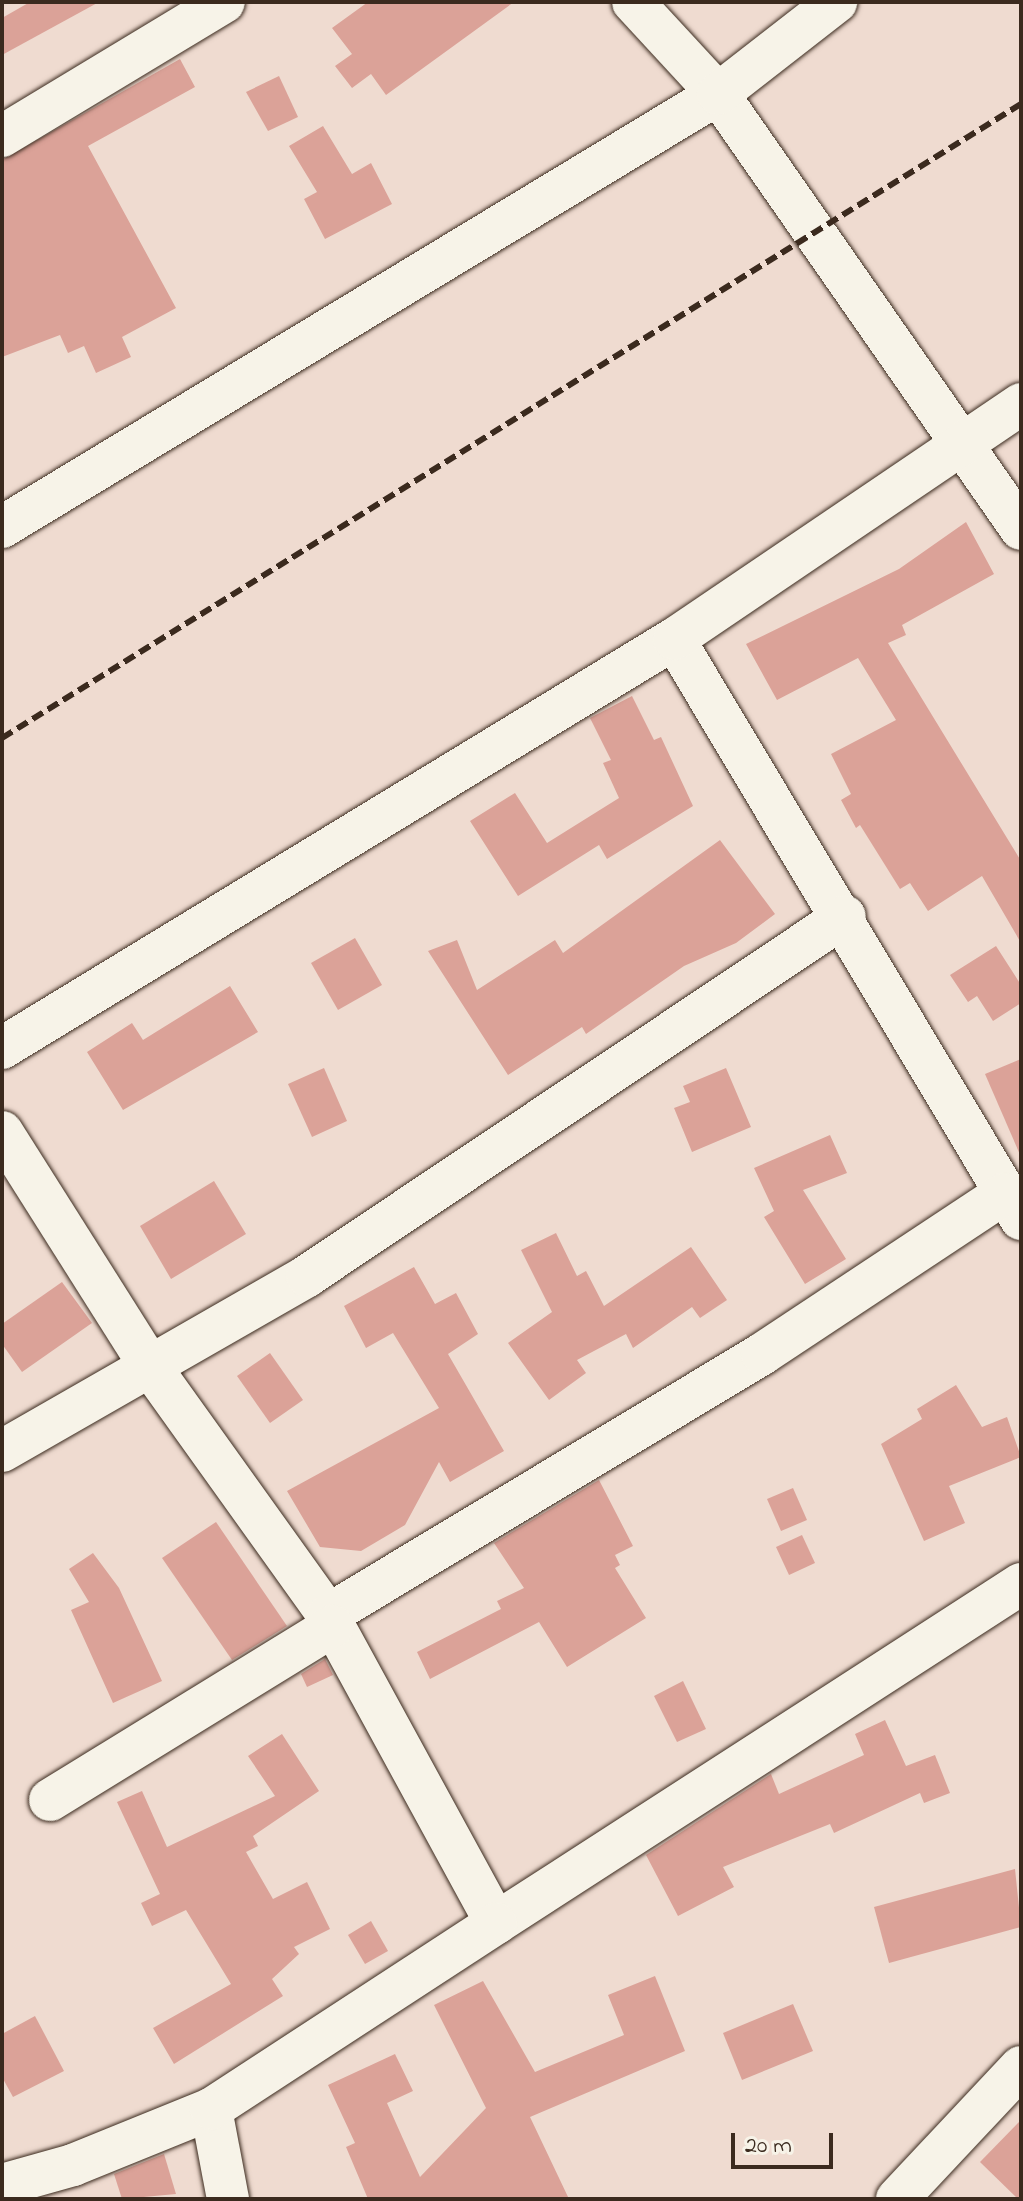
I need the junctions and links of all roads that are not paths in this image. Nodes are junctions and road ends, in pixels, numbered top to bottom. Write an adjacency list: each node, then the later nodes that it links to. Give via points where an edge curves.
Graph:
1 (224, 2): 5 (street)
2 (633, 2): 4 (street)
3 (836, 2): 4 (street)
4 (718, 94): 7 (street); 8 (street)
5 (2, 136)
6 (1021, 404): 7 (street)
7 (963, 439): 9 (street); 10 (street)
8 (2, 527)
9 (1021, 529)
10 (674, 639): 11 (street); 12 (street)
11 (845, 916): 14 (street); 15 (street, via 521,1138)
12 (2, 1048)
13 (2, 1132): 15 (street)
14 (1013, 1206): 18 (street, via 762,1354)
15 (152, 1369): 16 (street); 18 (street)
16 (2, 1451)
17 (1021, 1584): 20 (street)
18 (331, 1621): 19 (street); 20 (street)
19 (50, 1800)
20 (496, 1923): 22 (street)
21 (1021, 2067): 25 (street)
22 (211, 2109): 23 (street, via 73,2165); 24 (street)
23 (2, 2185)
24 (228, 2199)
25 (897, 2199)

